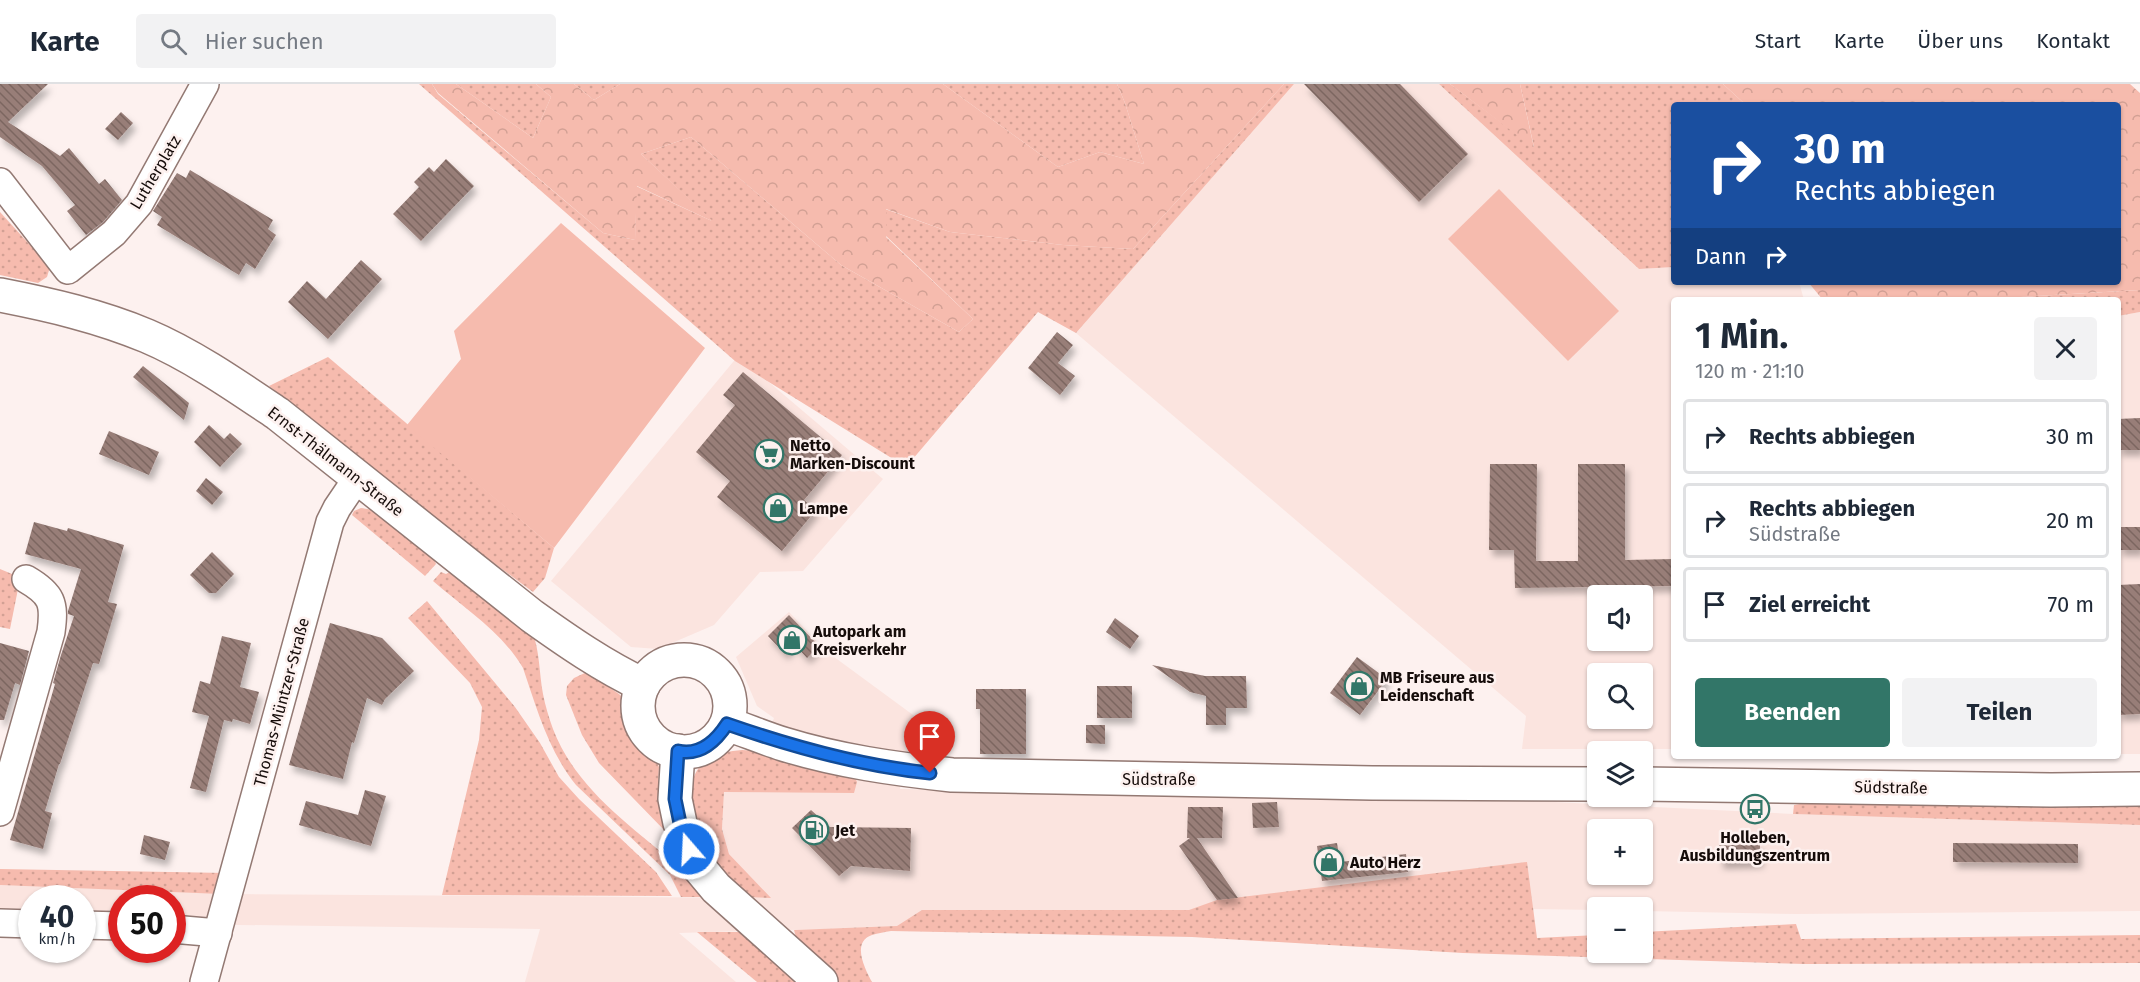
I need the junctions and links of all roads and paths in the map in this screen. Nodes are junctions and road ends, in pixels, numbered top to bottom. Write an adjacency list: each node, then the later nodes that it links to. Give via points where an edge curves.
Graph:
1 (205, 84): 2 (street, Lutherplatz, via 139,204 114,233 68,270)
2 (0, 182)
3 (0, 295): 4 (main road, Ernst-Thälmann-Straße, via 59,306 149,337 278,414)
4 (358, 477): 6 (main road, Ernst-Thälmann-Straße, via 532,616 616,672); 16 (street, Thomas-Müntzer-Straße, via 330,522)
5 (26, 579): 12 (street, via 50,598 54,614)
6 (643, 685): 7 (main road, via 665,664 680,660 710,668 728,693); 8 (main road, via 638,710 641,723 657,744)
7 (727, 724): 8 (main road, via 709,745 696,751); 9 (main road, Südstraße, via 820,754 952,775)
8 (678, 751): 18 (main road, via 675,799 696,864 716,888)
9 (1587, 784)
10 (1653, 784): 11 (main road, Südstraße)
11 (2140, 789)
12 (0, 812)
13 (0, 923): 14 (street)
14 (18, 924)
15 (186, 930): 16 (street)
16 (218, 933): 17 (street, Thomas-Müntzer-Straße)
17 (204, 982)
18 (821, 982)

